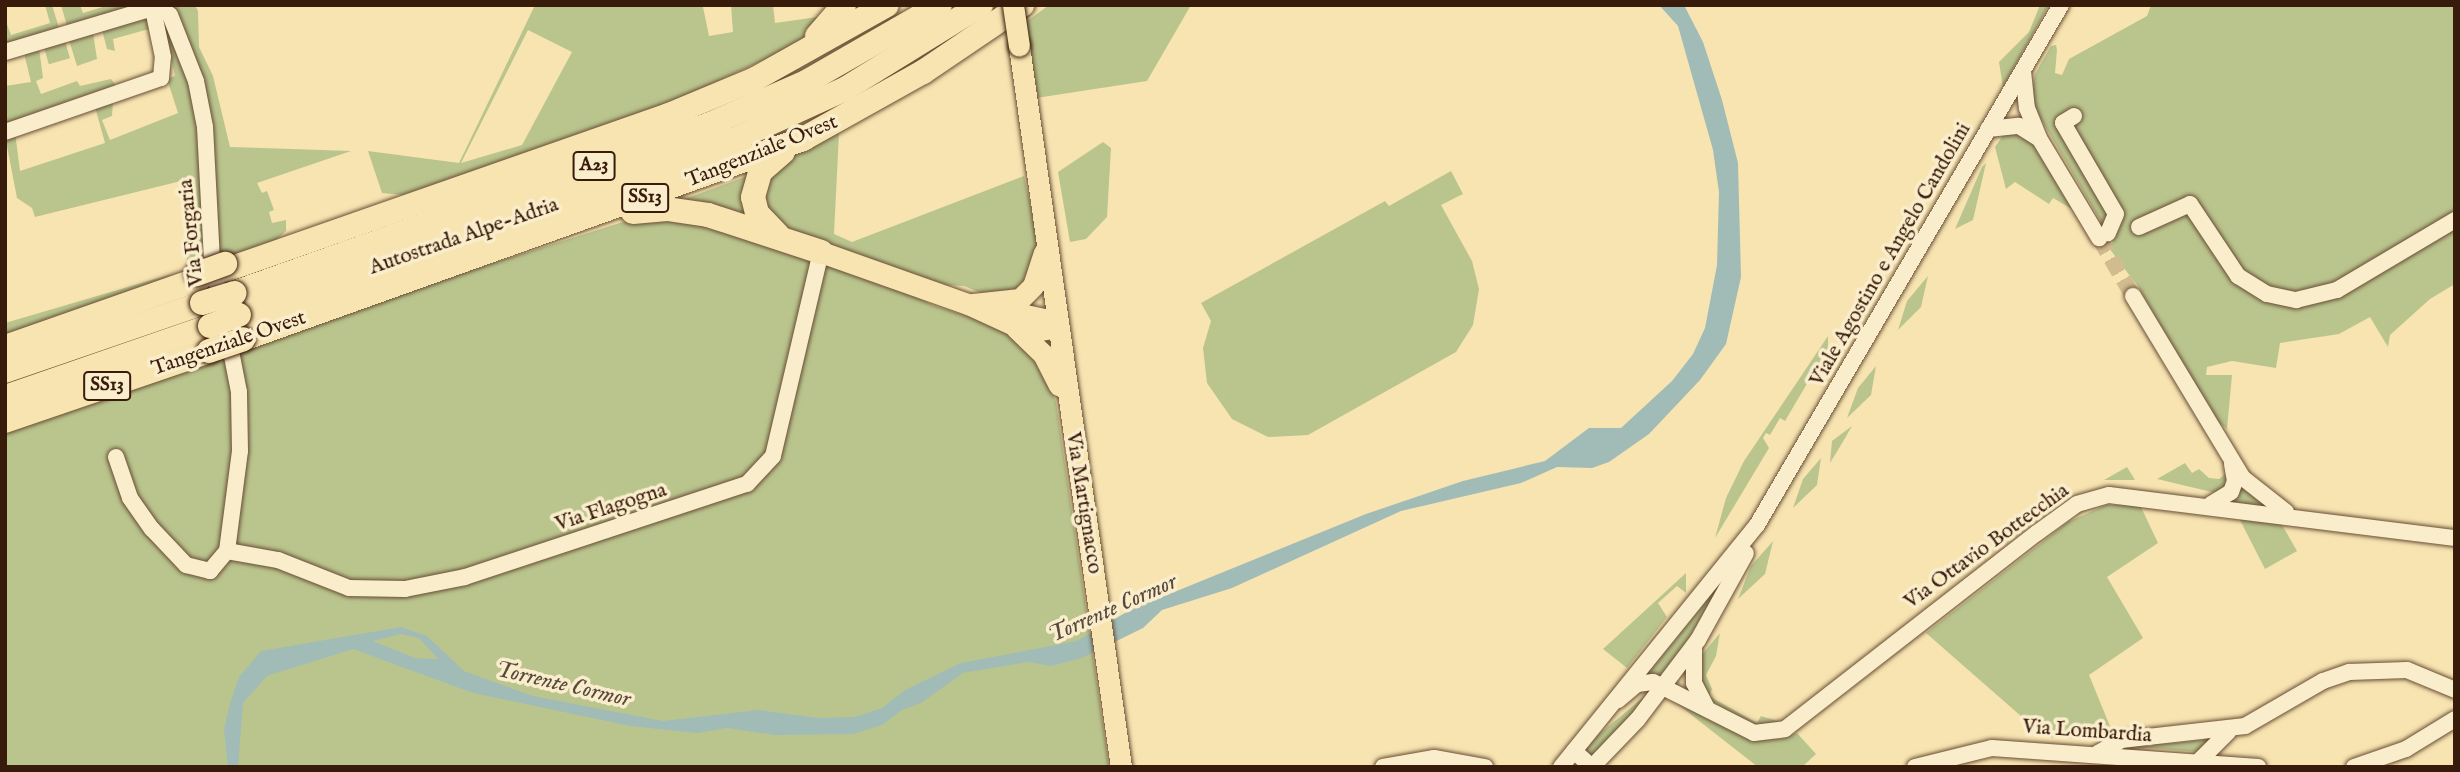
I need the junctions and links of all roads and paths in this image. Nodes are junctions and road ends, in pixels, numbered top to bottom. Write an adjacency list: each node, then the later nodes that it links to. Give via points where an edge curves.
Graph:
1 (844, 5): 11 (highway, via 824,31)
2 (887, 5): 11 (highway, Tangenziale Ovest / SS13)
3 (940, 5): 27 (highway, Autostrada Alpe-Adria / A23, via 829,70 731,116)
4 (981, 5): 27 (highway, Autostrada Alpe-Adria / A23, via 845,89 733,140)
5 (1013, 5): 24 (main road, Via Martignacco, bridge)
6 (1022, 5): 16 (highway, Tangenziale Ovest / SS13, via 923,72)
7 (2061, 5): 10 (street, Viale Agostino e Angelo Candolini)
8 (154, 6): 9 (street); 14 (street, via 164,73 143,88); 43 (street, Via Forgaria, via 170,15 195,81 205,127 212,259 240,410)
9 (5, 52)
10 (2023, 71): 13 (street, Viale Agostino e Angelo Candolini); 15 (street, via 2027,108)
11 (755, 79): 17 (highway, Tangenziale Ovest / SS13)
12 (2074, 116): 15 (street, via 2063,123 2116,214 2103,235)
13 (1989, 129): 15 (street, via 2019,126); 41 (street, Viale Agostino e Angelo Candolini)
14 (8, 131)
15 (2039, 138)
16 (803, 139): 20 (highway, Tangenziale Ovest / SS13); 22 (highway, via 765,165 755,181 757,213)
17 (502, 175): 18 (highway, via 474,177 403,201); 27 (highway, Tangenziale Ovest / SS13)
18 (385, 200)
19 (2455, 220): 21 (street, via 2337,290 2296,300 2256,290 2238,276 2190,204)
20 (580, 222): 22 (highway, via 676,210); 27 (highway, Tangenziale Ovest / SS13)
21 (2139, 227)
22 (781, 238): 25 (highway)
23 (276, 245): 27 (highway)
24 (1046, 248): 29 (main road, Via Martignacco, via 1033,286 1020,299 1006,304); 31 (main road, Via Martignacco)
25 (821, 252): 29 (main road, Via Martignacco); 43 (street, Via Flagogna, via 772,456 747,484 465,577 405,589 349,588 248,552)
26 (202, 295): 27 (highway, Autostrada Alpe-Adria / A23, bridge); 32 (highway, via 160,292); 33 (highway, Autostrada Alpe-Adria / A23); 34 (highway, Autostrada Alpe-Adria / A23)
27 (234, 296): 36 (highway, Tangenziale Ovest / SS13, bridge, via 209,351)
28 (2133, 296): 38 (street)
29 (968, 304): 30 (main road, Via Martignacco); 31 (main road, Via Martignacco, via 1044,319)
30 (1015, 327): 31 (main road, Via Martignacco, via 1038,333); 35 (main road, Via Martignacco, via 1043,354)
31 (1056, 327): 35 (main road, Via Martignacco)
32 (5, 347)
33 (5, 371)
34 (5, 397)
35 (1068, 405): 56 (main road, Via Martignacco)
36 (5, 421)
37 (116, 457): 43 (street, via 139,512 186,565 209,571)
38 (2231, 461): 39 (street, via 2235,481 2231,492); 40 (street, via 2251,486)
39 (2211, 504): 40 (street, Via Ottavio Bottecchia); 48 (street, Via Ottavio Bottecchia, via 2123,494 2086,500 1956,592 1785,729 1754,733)
40 (2291, 516): 42 (street, Via Ottavio Bottecchia)
41 (1757, 525): 44 (street, Viale Agostino e Angelo Candolini, via 1745,556); 47 (street, Viale Agostino e Angelo Candolini)
42 (2455, 538)
43 (227, 551)
44 (1694, 646): 45 (street, Viale Agostino e Angelo Candolini); 48 (street, via 1694,683)
45 (1664, 687): 47 (street, via 1643,682); 48 (street, Via Ottavio Bottecchia); 59 (street, Viale Agostino e Angelo Candolini)
46 (2455, 690): 50 (street, via 2407,670 2349,672)
47 (1618, 700): 52 (street, Viale Agostino e Angelo Candolini)
48 (1708, 710)
49 (2455, 719): 54 (street, via 2428,738)
50 (2229, 731): 51 (street, via 2121,740); 53 (street)
51 (2098, 753): 53 (street, Via Lombardia); 60 (street, Via Lombardia, via 1992,748)
52 (1568, 761): 59 (street, Viale Agostino e Angelo Candolini)
53 (2199, 761): 55 (street, Via Lombardia)
54 (2369, 765): 62 (street)
55 (2235, 766): 61 (street, Via Lombardia)
56 (1121, 767)
57 (1383, 767): 58 (street, via 1434,758)
58 (1485, 767)
59 (1592, 767)
60 (1915, 767)
61 (2259, 767)
62 (2354, 767)

